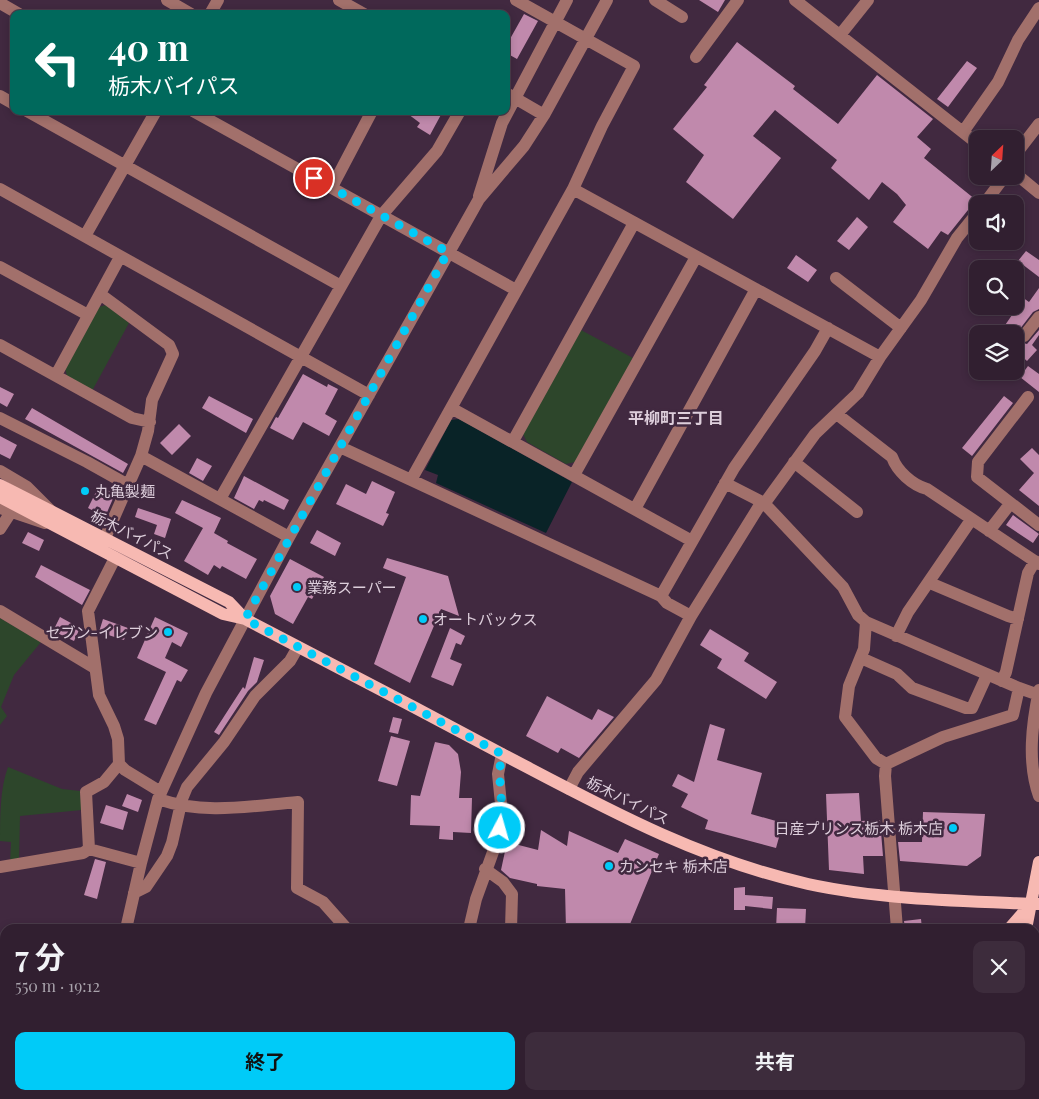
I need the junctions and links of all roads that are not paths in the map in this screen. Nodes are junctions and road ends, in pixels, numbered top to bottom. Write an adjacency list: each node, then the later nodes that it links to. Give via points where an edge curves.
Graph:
1 (166, 0): 13 (street)
2 (339, 0): 14 (street)
3 (516, 0): 16 (street)
4 (567, 0): 16 (street)
5 (608, 0): 18 (street)
6 (655, 0): 15 (street)
7 (738, 0): 19 (street)
8 (795, 0): 17 (street)
9 (868, 0): 17 (street)
10 (0, 3): 12 (street)
11 (1039, 8): 29 (street, via 1018,40 998,82)
12 (12, 10)
13 (184, 10)
14 (357, 10)
15 (682, 17)
16 (555, 22): 18 (street); 20 (street)
17 (840, 35): 29 (street)
18 (586, 39): 27 (street); 36 (street, via 634,66)
19 (696, 57)
20 (510, 96): 27 (street)
21 (34, 115): 32 (street)
22 (154, 115): 32 (street)
23 (200, 115): 34 (street)
24 (368, 115): 34 (street)
25 (458, 115): 39 (street, via 437,151)
26 (504, 115): 38 (street)
27 (544, 115): 38 (street, via 524,146)
28 (1039, 124): 31 (street)
29 (963, 132): 30 (street)
30 (969, 137)
31 (1024, 144)
32 (125, 166): 42 (street); 48 (street)
33 (1024, 181): 37 (street)
34 (332, 187): 39 (street)
35 (0, 189): 42 (street)
36 (573, 189): 40 (street); 49 (street)
37 (1039, 193)
38 (479, 199): 43 (street)
39 (381, 216): 43 (street); 48 (street)
40 (634, 222): 45 (street); 67 (street)
41 (969, 223): 55 (street)
42 (85, 236): 44 (street)
43 (448, 252): 49 (street); 61 (street)
44 (120, 257): 51 (street); 59 (street)
45 (696, 257): 50 (street); 72 (street)
46 (0, 267): 52 (street)
47 (836, 278): 55 (street)
48 (341, 286): 59 (street)
49 (516, 290): 63 (street)
50 (756, 290): 54 (street); 81 (street)
51 (100, 294): 52 (street); 66 (street, via 172,348 171,360 152,400)
52 (88, 315): 60 (street)
53 (1039, 317): 56 (street)
54 (828, 328): 58 (street); 74 (street)
55 (901, 328): 58 (street)
56 (1024, 336)
57 (0, 345): 60 (street)
58 (880, 357): 64 (street, via 858,393)
59 (301, 358): 61 (street); 78 (street)
60 (56, 375): 66 (street, via 132,418)
61 (369, 395): 68 (street)
62 (1028, 397): 80 (street, via 978,462 977,477)
63 (451, 408): 67 (street); 73 (street)
64 (838, 415): 70 (street, via 815,434); 85 (street, via 892,457 896,468)
65 (0, 418): 76 (street)
66 (150, 422): 69 (street)
67 (513, 441): 72 (street)
68 (340, 447): 73 (street); 90 (street)
69 (142, 456): 76 (street); 78 (street)
70 (794, 462): 79 (street); 84 (street)
71 (0, 472): 83 (street, via 27,487)
72 (574, 475): 81 (street)
73 (411, 480): 96 (street)
74 (725, 483): 79 (street); 92 (street)
75 (0, 484): 83 (main road, 栃木バイパス)
76 (130, 486): 91 (street)
77 (0, 497): 86 (main road, 栃木バイパス)
78 (220, 499): 90 (street)
79 (764, 503): 98 (street); 101 (street, via 843,587 858,615)
80 (1010, 504): 87 (street); 89 (street)
81 (635, 509): 92 (street)
82 (5, 510): 86 (street); 88 (street)
83 (52, 511): 91 (main road, 栃木バイパス)
84 (857, 512)
85 (971, 520): 89 (street); 95 (street)
86 (53, 525): 93 (main road, 栃木バイパス)
87 (1039, 525)
88 (0, 529)
89 (989, 531): 94 (street)
90 (289, 537): 100 (street)
91 (105, 538): 100 (main road, 栃木バイパス, via 229,602)
92 (692, 541): 96 (street)
93 (114, 558): 100 (main road, 栃木バイパス, via 223,614); 105 (street, via 88,611)
94 (1037, 563): 99 (street, via 1028,573)
95 (930, 583): 99 (street); 102 (street, via 908,612)
96 (661, 596): 98 (street)
97 (0, 611): 105 (street)
98 (691, 616): 113 (street, via 656,680 578,772)
99 (1018, 618): 107 (street)
100 (245, 619): 103 (main road, 栃木バイパス); 114 (street, via 206,694)
101 (866, 622): 102 (street); 104 (street)
102 (896, 636): 106 (street)
103 (298, 647): 110 (main road, 栃木バイパス); 116 (street, via 290,661 254,696 224,742 187,788)
104 (861, 658): 106 (street, via 897,674 912,688 966,708 972,708); 112 (street, via 849,686 845,717 876,758)
105 (95, 668): 111 (street, via 99,695 118,740)
106 (987, 674): 107 (street)
107 (1002, 681): 108 (street)
108 (1019, 688): 109 (street); 112 (street, via 1013,715 943,737)
109 (1039, 693): 115 (street, via 1034,713 1033,747 1034,777)
110 (502, 754): 113 (main road, 栃木バイパス); 121 (street, via 498,774 502,814 497,841)
111 (119, 764): 114 (street); 117 (street, via 104,782 86,792)
112 (886, 764): 123 (street, via 884,776)
113 (569, 790): 123 (main road, 栃木バイパス, via 686,846 730,862 810,884)
114 (160, 796): 116 (street); 118 (street)
115 (1039, 796)
116 (180, 806): 122 (street, via 167,856 146,887); 126 (street, via 224,808 298,802 296,888 323,902)
117 (89, 849): 118 (street); 120 (street, via 83,853)
118 (141, 862): 122 (street)
119 (1039, 862): 124 (main road)
120 (0, 867)
121 (485, 869): 127 (street); 128 (street, via 503,882 512,894)
122 (134, 893): 125 (street)
123 (895, 896): 124 (main road, 栃木バイパス); 129 (street)
124 (1036, 902): 130 (main road); 131 (main road)
125 (127, 924)
126 (343, 924)
127 (470, 924)
128 (511, 924)
129 (897, 924)
130 (1014, 924)
131 (1028, 924)

